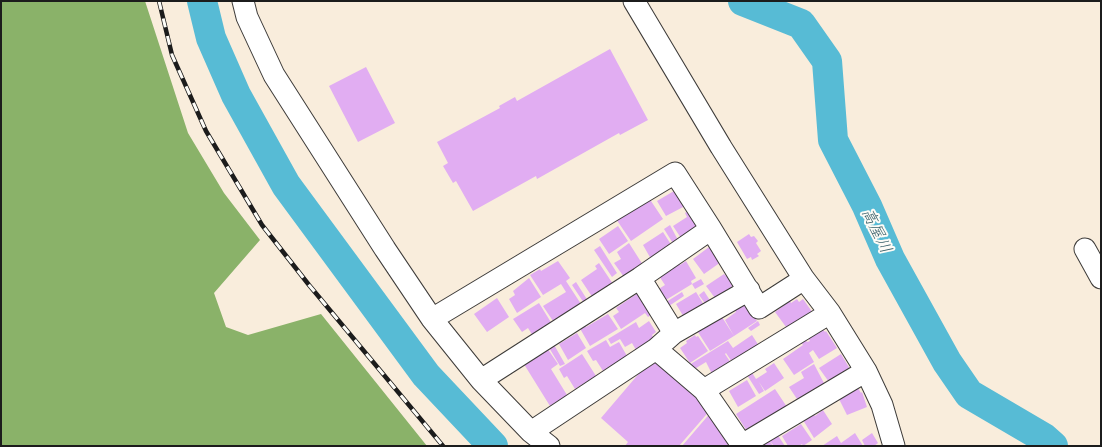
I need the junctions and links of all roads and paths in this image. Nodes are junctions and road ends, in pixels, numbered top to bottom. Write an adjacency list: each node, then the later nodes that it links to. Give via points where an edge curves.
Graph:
1 (243, 1): 10 (street, via 247,17 274,75)
2 (634, 1): 7 (street)
3 (711, 229): 5 (street); 8 (street); 10 (street, via 675,173)
4 (1085, 249): 6 (street)
5 (640, 278): 11 (street); 14 (street)
6 (1101, 278)
7 (804, 279): 8 (street, via 759,308); 9 (street)
8 (748, 290): 11 (street)
9 (830, 313): 13 (street); 15 (street)
10 (432, 319): 14 (street)
11 (674, 333): 12 (street)
12 (656, 349): 15 (street); 16 (street)
13 (866, 372): 15 (street, via 742,445); 18 (street, via 882,405)
14 (481, 380): 16 (street)
15 (704, 390)
16 (531, 432): 17 (street)
17 (549, 446)
18 (894, 446)

